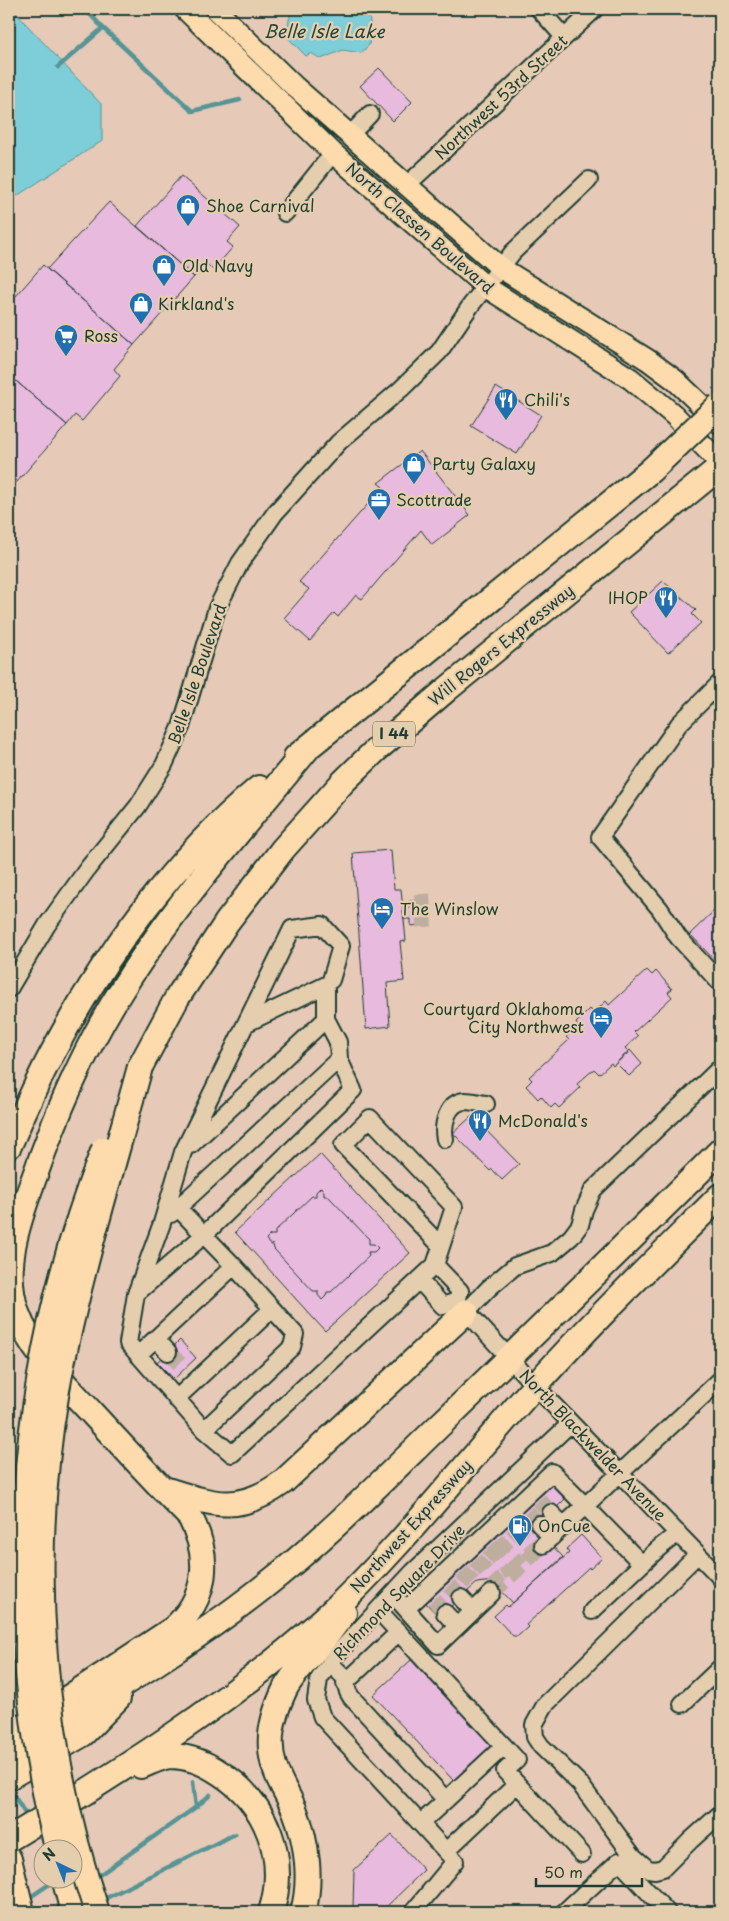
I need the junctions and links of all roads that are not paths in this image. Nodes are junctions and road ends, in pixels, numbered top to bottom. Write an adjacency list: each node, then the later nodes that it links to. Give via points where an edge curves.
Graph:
1 (185, 9): 8 (main road, North Classen Boulevard)
2 (215, 9): 7 (main road, North Classen Boulevard)
3 (539, 9): 5 (street)
4 (595, 9): 5 (street, Northwest 53rd Street)
5 (564, 37): 10 (street, Northwest 53rd Street)
6 (370, 114): 7 (street)
7 (350, 135): 8 (main road); 10 (main road, North Classen Boulevard)
8 (333, 154): 11 (street); 13 (main road, North Classen Boulevard)
9 (589, 180): 12 (street, Belle Isle Boulevard, via 513,252)
10 (407, 184): 12 (main road, North Classen Boulevard)
11 (285, 213)
12 (501, 268): 13 (street, Belle Isle Boulevard); 15 (main road, North Classen Boulevard, via 648,360 675,380)
13 (486, 287): 16 (main road, North Classen Boulevard, via 630,379 674,415); 22 (street, Belle Isle Boulevard, via 438,352 339,442 275,513 240,563 217,608 181,727 164,765 138,806 48,925)
14 (720, 405): 19 (highway, I 44, bridge, via 650,471)
15 (720, 423)
16 (720, 463)
17 (720, 467): 26 (highway, Will Rogers Expressway / I 44, via 446,690 343,782 283,849 227,922 177,998)
18 (720, 683): 21 (street, via 678,724 600,837 660,909 678,936)
19 (308, 748): 30 (highway, I 44, via 222,823 140,916 109,958 54,1050); 54 (highway, via 174,912 118,996 72,1084 42,1154 12,1246 12,1292 28,1337 66,1384)
20 (330, 980): 24 (street, via 341,946 322,925 292,929)
21 (720, 983)
22 (9, 989)
23 (326, 1019): 24 (street, via 326,985); 25 (street, via 338,1042); 32 (street)
24 (248, 1023): 32 (street)
25 (339, 1059): 34 (street); 36 (street, via 353,1090)
26 (140, 1067): 90 (highway, Will Rogers Expressway / I 44, bridge, via 91,1182 62,1270 33,1409 24,1501 24,1639 38,1763); 97 (highway, bridge, via 73,1311 57,1391 44,1505 42,1572 48,1695 62,1783)
27 (720, 1068): 42 (street, via 593,1190 580,1224 571,1237 552,1252 515,1266)
28 (486, 1104): 29 (street, via 464,1101 453,1106 443,1129)
29 (445, 1139)
30 (9, 1146)
31 (720, 1151): 47 (highway)
32 (184, 1152): 35 (street)
33 (720, 1196): 49 (highway, Northwest Expressway)
34 (178, 1208): 35 (street); 36 (street)
35 (162, 1223): 41 (street)
36 (204, 1235): 39 (street); 41 (street)
37 (441, 1246): 37 (street, via 454,1207 367,1115 343,1145); 38 (street)
38 (435, 1265): 40 (street); 42 (street, via 460,1291)
39 (234, 1266): 43 (street); 44 (street)
40 (419, 1280): 42 (street, via 443,1306); 52 (street, via 232,1454)
41 (136, 1294): 46 (street, via 128,1343)
42 (462, 1306): 47 (street, North Blackwelder Avenue); 54 (highway, via 270,1492 247,1502 221,1504)
43 (272, 1309): 50 (street, via 190,1375); 52 (street, via 295,1334 292,1347)
44 (156, 1339): 45 (street); 46 (street)
45 (168, 1352)
46 (138, 1355): 50 (street)
47 (510, 1358): 49 (street, North Blackwelder Avenue); 80 (highway, via 297,1560 213,1625)
48 (720, 1380): 53 (street)
49 (535, 1386): 51 (street, North Blackwelder Avenue); 63 (highway, Northwest Expressway)
50 (176, 1399): 52 (street)
51 (571, 1423): 53 (street, North Blackwelder Avenue); 57 (street, Richmond Square Drive)
52 (204, 1430)
53 (621, 1474): 55 (street); 60 (street, North Blackwelder Avenue)
54 (160, 1487): 80 (highway, via 190,1517 198,1532 204,1565 194,1602 182,1621)
55 (585, 1505): 59 (street); 61 (street, via 552,1472 535,1496); 64 (street)
56 (551, 1513): 59 (street)
57 (473, 1516): 61 (street); 67 (street, Richmond Square Drive)
58 (539, 1524): 59 (street, via 547,1541)
59 (564, 1526)
60 (678, 1533): 62 (street, North Blackwelder Avenue); 64 (street)
61 (488, 1540): 69 (street, via 430,1595)
62 (698, 1554): 65 (street, North Blackwelder Avenue); 88 (street, via 545,1705 534,1726 535,1737 541,1746 580,1784 632,1856 648,1868 663,1868)
63 (384, 1560): 84 (highway, Northwest Expressway, via 325,1617 253,1677); 99 (highway, via 286,1687 273,1726 273,1762 295,1811 306,1857 308,1879)
64 (642, 1564): 72 (street)
65 (720, 1578)
66 (486, 1593): 71 (street)
67 (393, 1594): 69 (street); 70 (street, Richmond Square Drive)
68 (461, 1598): 71 (street)
69 (406, 1608): 74 (street, via 438,1645)
70 (378, 1610): 75 (street); 76 (street, Richmond Square Drive)
71 (473, 1611): 74 (street)
72 (592, 1611)
73 (445, 1613): 74 (street)
74 (458, 1626)
75 (399, 1632): 78 (street); 82 (street)
76 (330, 1663): 78 (street, via 341,1672); 89 (street, Richmond Square Drive, via 319,1679 316,1700 322,1717)
77 (720, 1668): 79 (street)
78 (345, 1683): 87 (street, via 351,1697)
79 (682, 1704)
80 (71, 1718): 81 (highway, bridge); 83 (highway, bridge); 85 (highway, bridge)
81 (9, 1734)
82 (504, 1746): 86 (street, via 516,1760 505,1771); 87 (street)
83 (9, 1754)
84 (118, 1773): 91 (highway, Northwest Expressway, bridge); 98 (highway, via 168,1756 186,1758 228,1778 256,1806 274,1843 278,1881)
85 (9, 1777)
86 (517, 1784): 92 (street); 93 (street)
87 (446, 1800): 89 (street)
88 (720, 1814)
89 (421, 1823): 92 (street, Richmond Square Drive)
90 (55, 1838)
91 (9, 1845): 95 (highway)
92 (446, 1851): 100 (street, via 455,1861)
93 (582, 1854)
94 (67, 1888): 96 (highway)
95 (22, 1912)
96 (73, 1912)
97 (97, 1912)
98 (271, 1912)
99 (303, 1912)
100 (413, 1912)
101 (564, 1912): 102 (street, via 619,1862)
102 (667, 1912)

